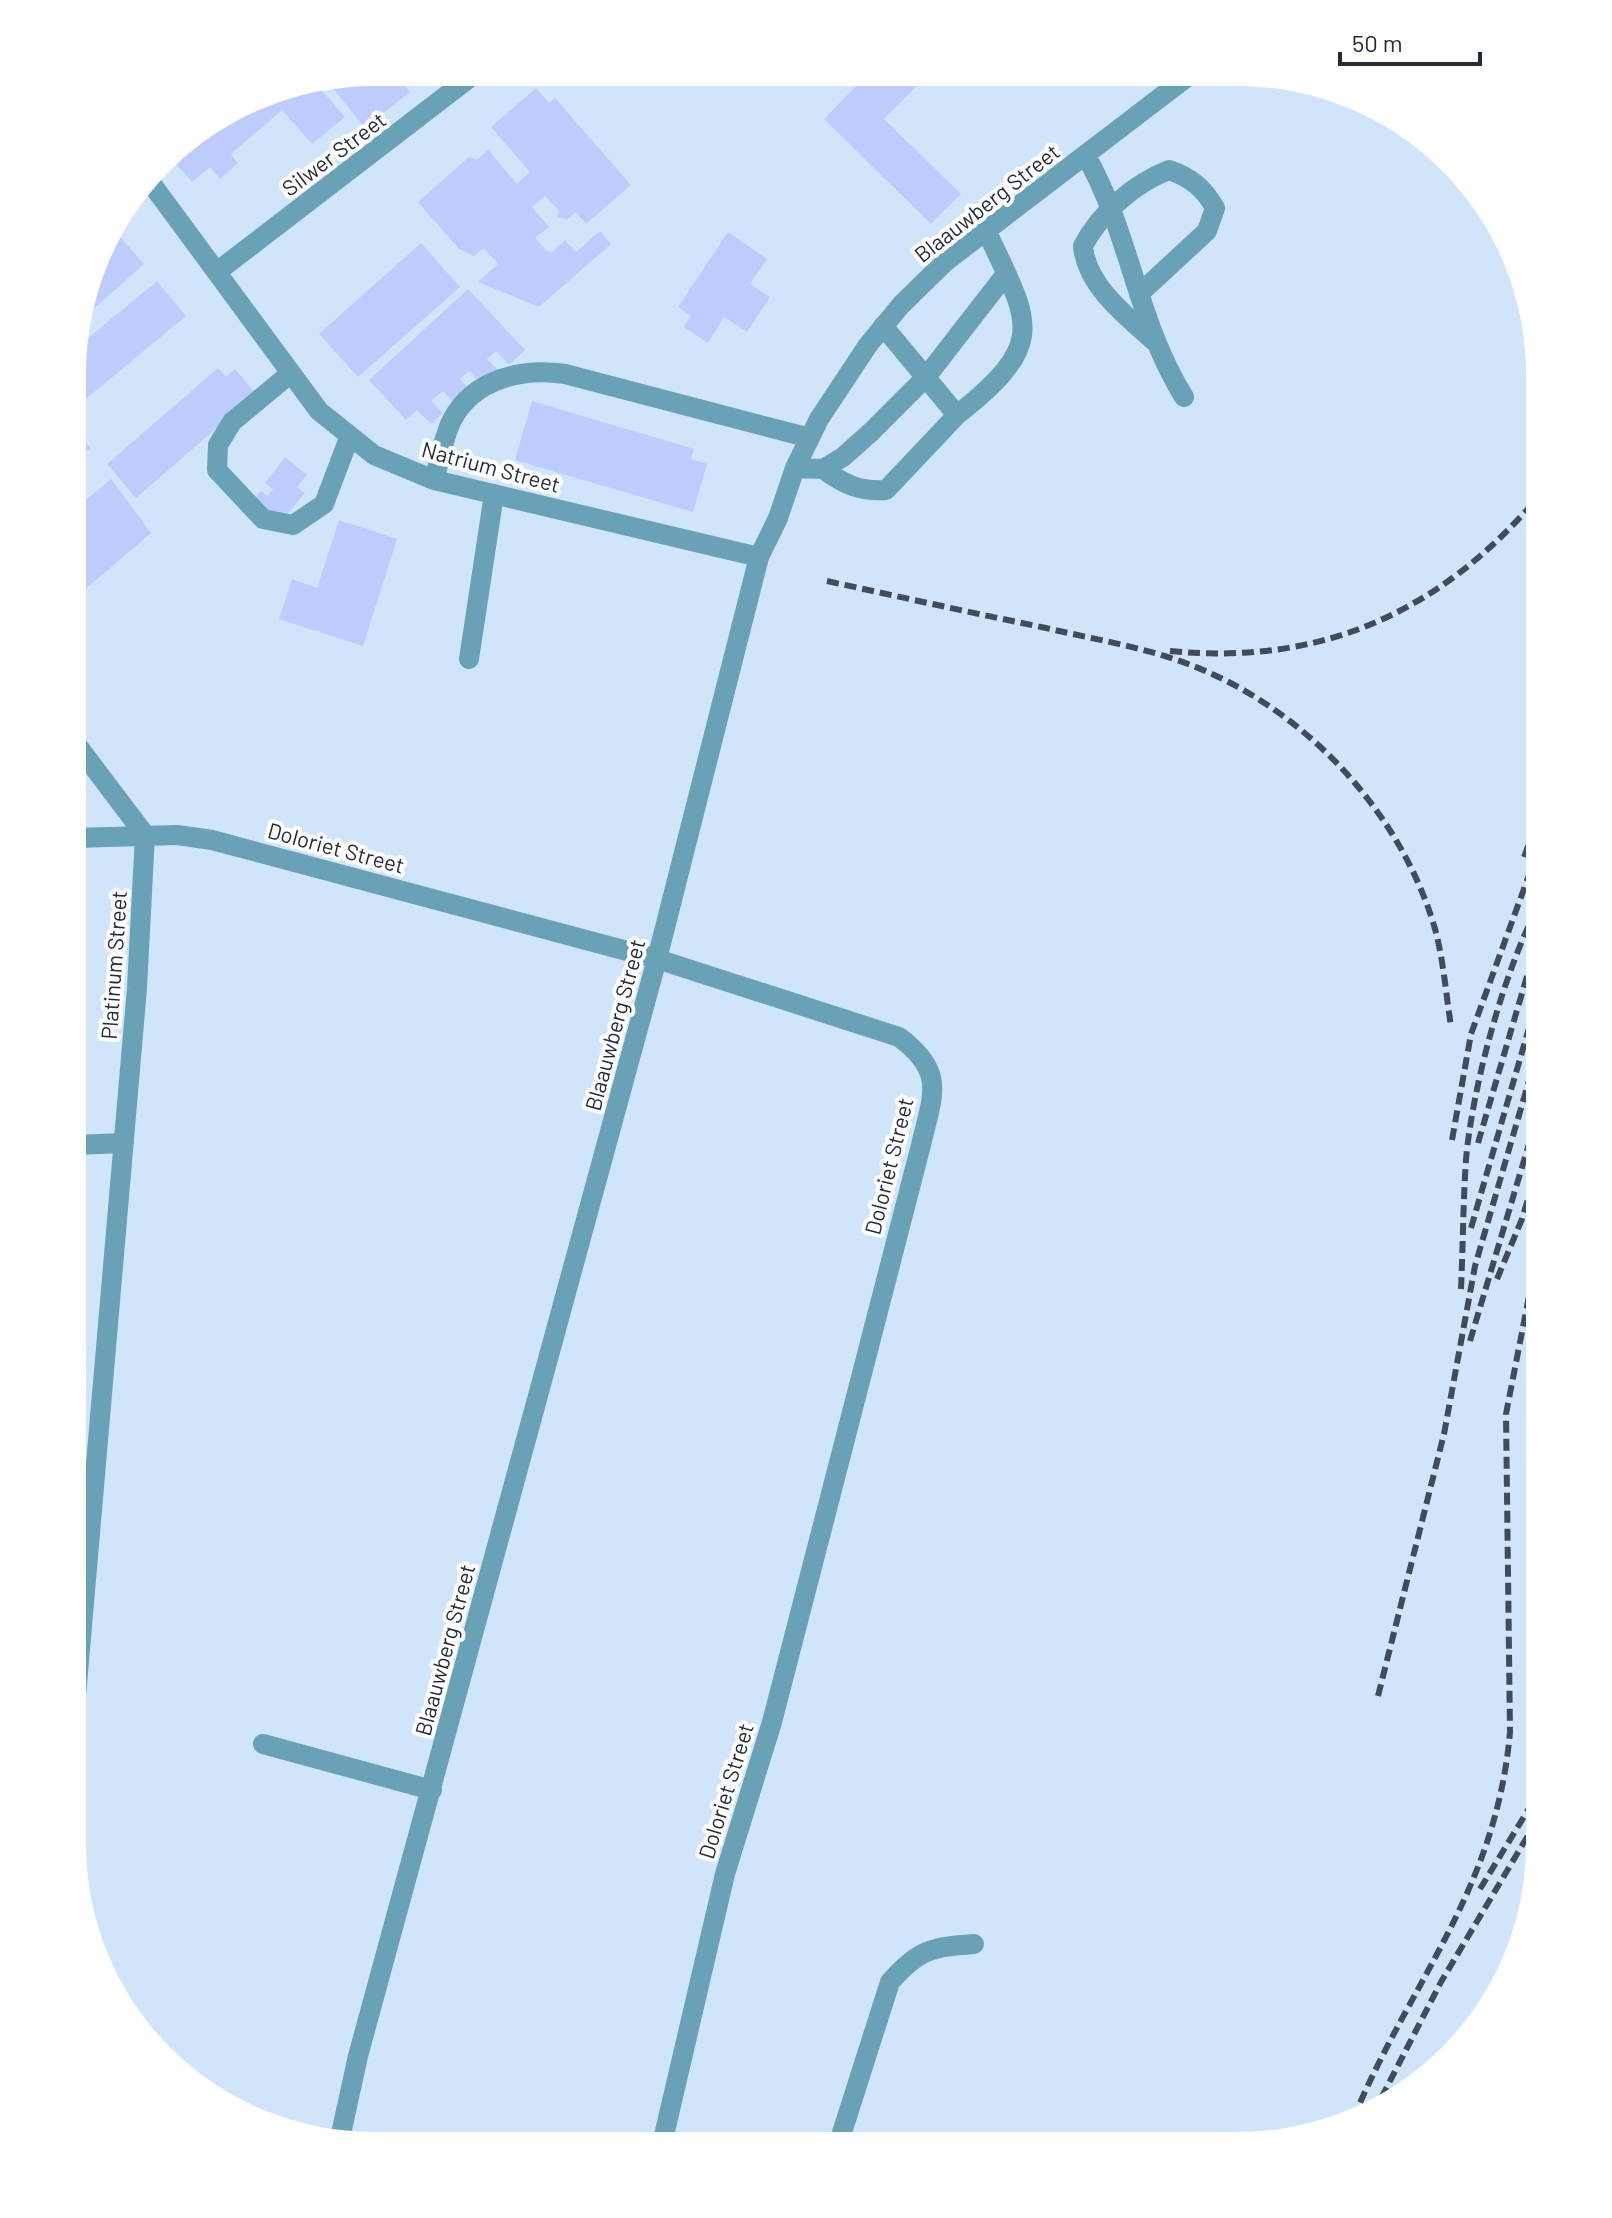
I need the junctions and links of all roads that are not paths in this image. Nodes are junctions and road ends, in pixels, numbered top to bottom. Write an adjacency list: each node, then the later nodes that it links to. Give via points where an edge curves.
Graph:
1 (459, 86): 7 (street, Silwer Street)
2 (1176, 86): 3 (street, Blaauwberg Street)
3 (1086, 156): 5 (street); 6 (street, Blaauwberg Street)
4 (154, 187): 7 (street, Natrium Street)
5 (1111, 209): 9 (street); 9 (street, via 1151,177 1169,170 1206,192 1215,208 1207,231); 11 (street, via 1083,246 1084,261 1101,287)
6 (986, 230): 8 (street); 10 (street, Blaauwberg Street, via 945,262)
7 (218, 271): 12 (street, Natrium Street)
8 (1006, 274): 13 (street); 15 (street, via 1023,309 1024,338 994,381)
9 (1139, 294): 11 (street)
10 (883, 326): 13 (street); 17 (street, Blaauwberg Street)
11 (1154, 341): 14 (street)
12 (291, 373): 16 (street, Natrium Street, via 319,411); 16 (street, via 232,422 218,445 217,470 263,519 293,525 324,504)
13 (926, 377): 15 (street); 19 (street, via 843,457)
14 (1184, 397)
15 (957, 415): 19 (street, via 886,490 847,486)
16 (349, 438): 20 (street, Natrium Street, via 398,467)
17 (810, 438): 18 (street, Blaauwberg Street); 20 (street, via 565,374 524,370 482,389 457,411)
18 (795, 468): 19 (street); 22 (street, Blaauwberg Street)
19 (823, 469)
20 (434, 480): 21 (street, Natrium Street)
21 (494, 494): 22 (street, Natrium Street); 23 (street)
22 (759, 557): 27 (street, Blaauwberg Street)
23 (469, 659)
24 (86, 757): 25 (street)
25 (145, 835): 26 (street, Doloriet Street); 27 (street, Doloriet Street, via 212,840); 28 (street, Platinum Street)
26 (86, 837)
27 (657, 959): 32 (street, Blaauwberg Street); 35 (street, Doloriet Street, via 899,1037 923,1055 931,1071 932,1096 772,1722 725,1874)
28 (124, 1143): 29 (street); 30 (street, Platinum Street)
29 (86, 1144)
30 (86, 1581)
31 (263, 1744): 32 (street)
32 (432, 1790): 34 (street, Blaauwberg Street)
33 (974, 1944): 36 (street, via 933,1946 909,1960 890,1982)
34 (342, 2130)
35 (665, 2132)
36 (842, 2132)

